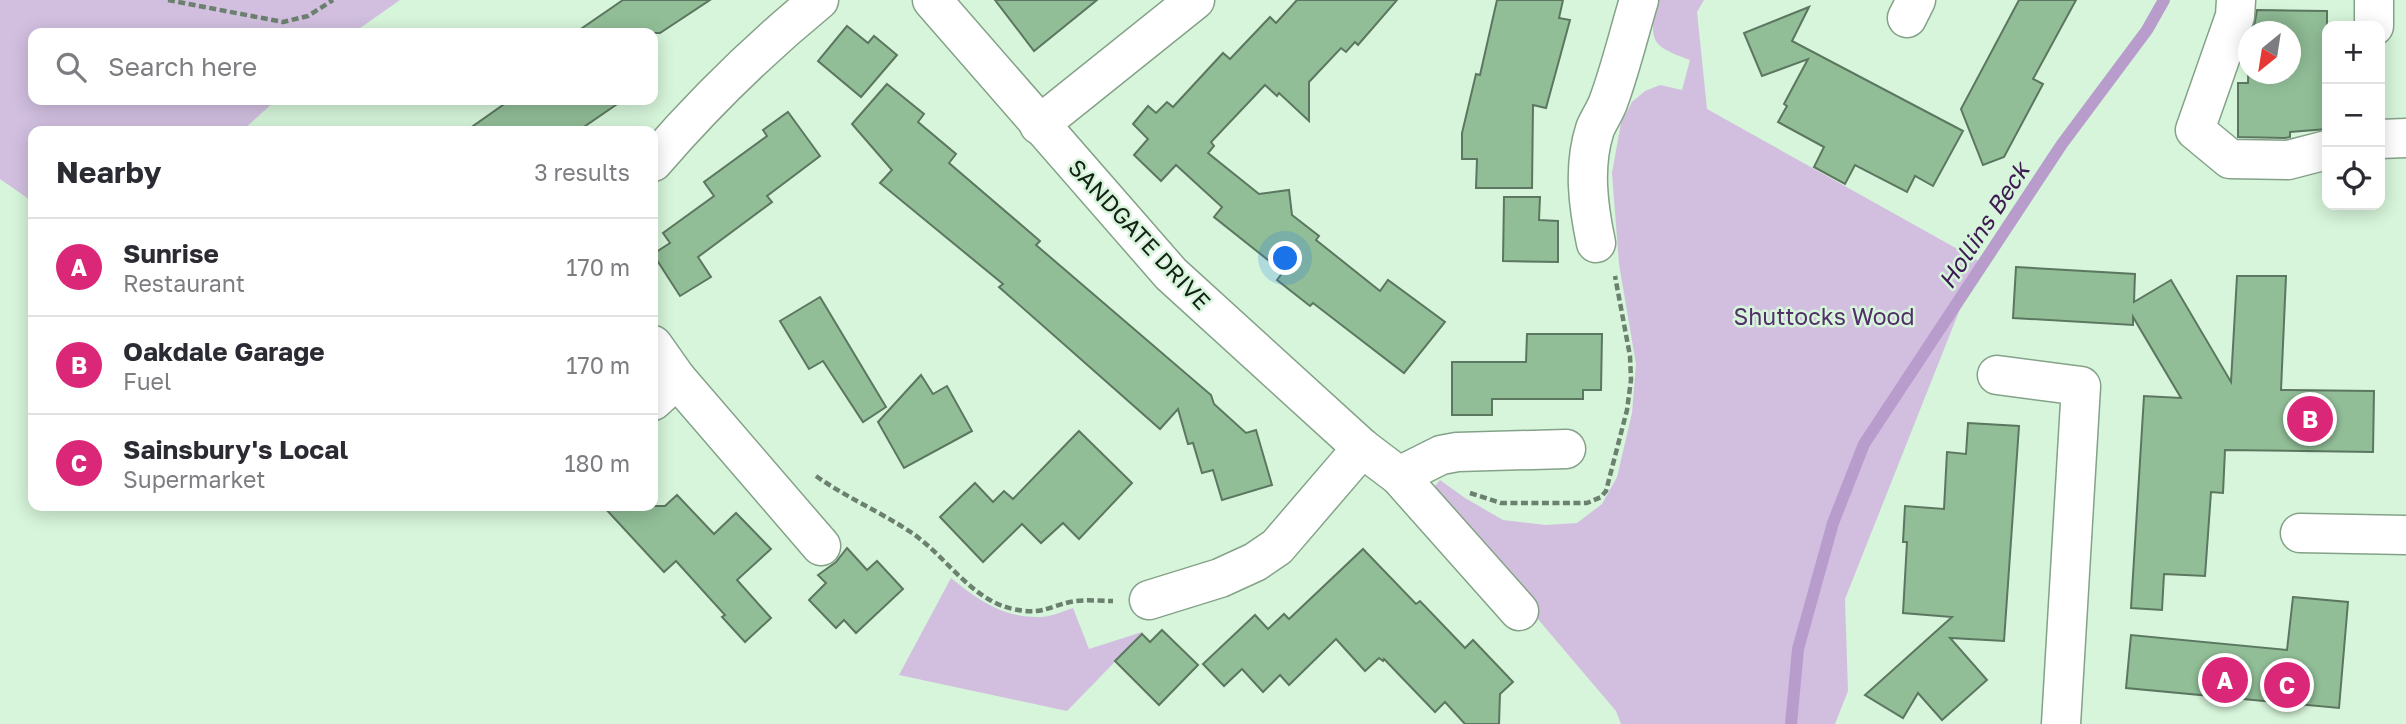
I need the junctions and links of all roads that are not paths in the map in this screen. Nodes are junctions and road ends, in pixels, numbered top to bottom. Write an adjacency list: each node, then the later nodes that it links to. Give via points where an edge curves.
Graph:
1 (819, 0): 12 (street, via 743,65)
2 (932, 0): 8 (street, SANDGATE DRIVE)
3 (1195, 0): 8 (street)
4 (1639, 0): 13 (street, via 1589,156 1588,195)
5 (2236, 0): 11 (street, via 2235,16 2195,130 2230,159 2288,160)
6 (2374, 0): 7 (street)
7 (2374, 21)
8 (1039, 125): 17 (street, SANDGATE DRIVE, via 1171,274)
9 (2406, 138): 10 (street)
10 (2385, 139)
11 (2322, 151)
12 (658, 156)
13 (1605, 256)
14 (658, 364): 16 (street)
15 (1997, 375): 25 (street, via 2081,386)
16 (665, 390): 22 (street)
17 (1363, 448): 19 (street, SANDGATE DRIVE); 23 (street, via 1277,547 1220,578)
18 (1566, 449): 19 (street, via 1457,452)
19 (1413, 469): 24 (street, SANDGATE DRIVE)
20 (2300, 533): 21 (street)
21 (2406, 535)
22 (821, 546)
23 (1149, 600)
24 (1519, 611)
25 (2061, 724)

